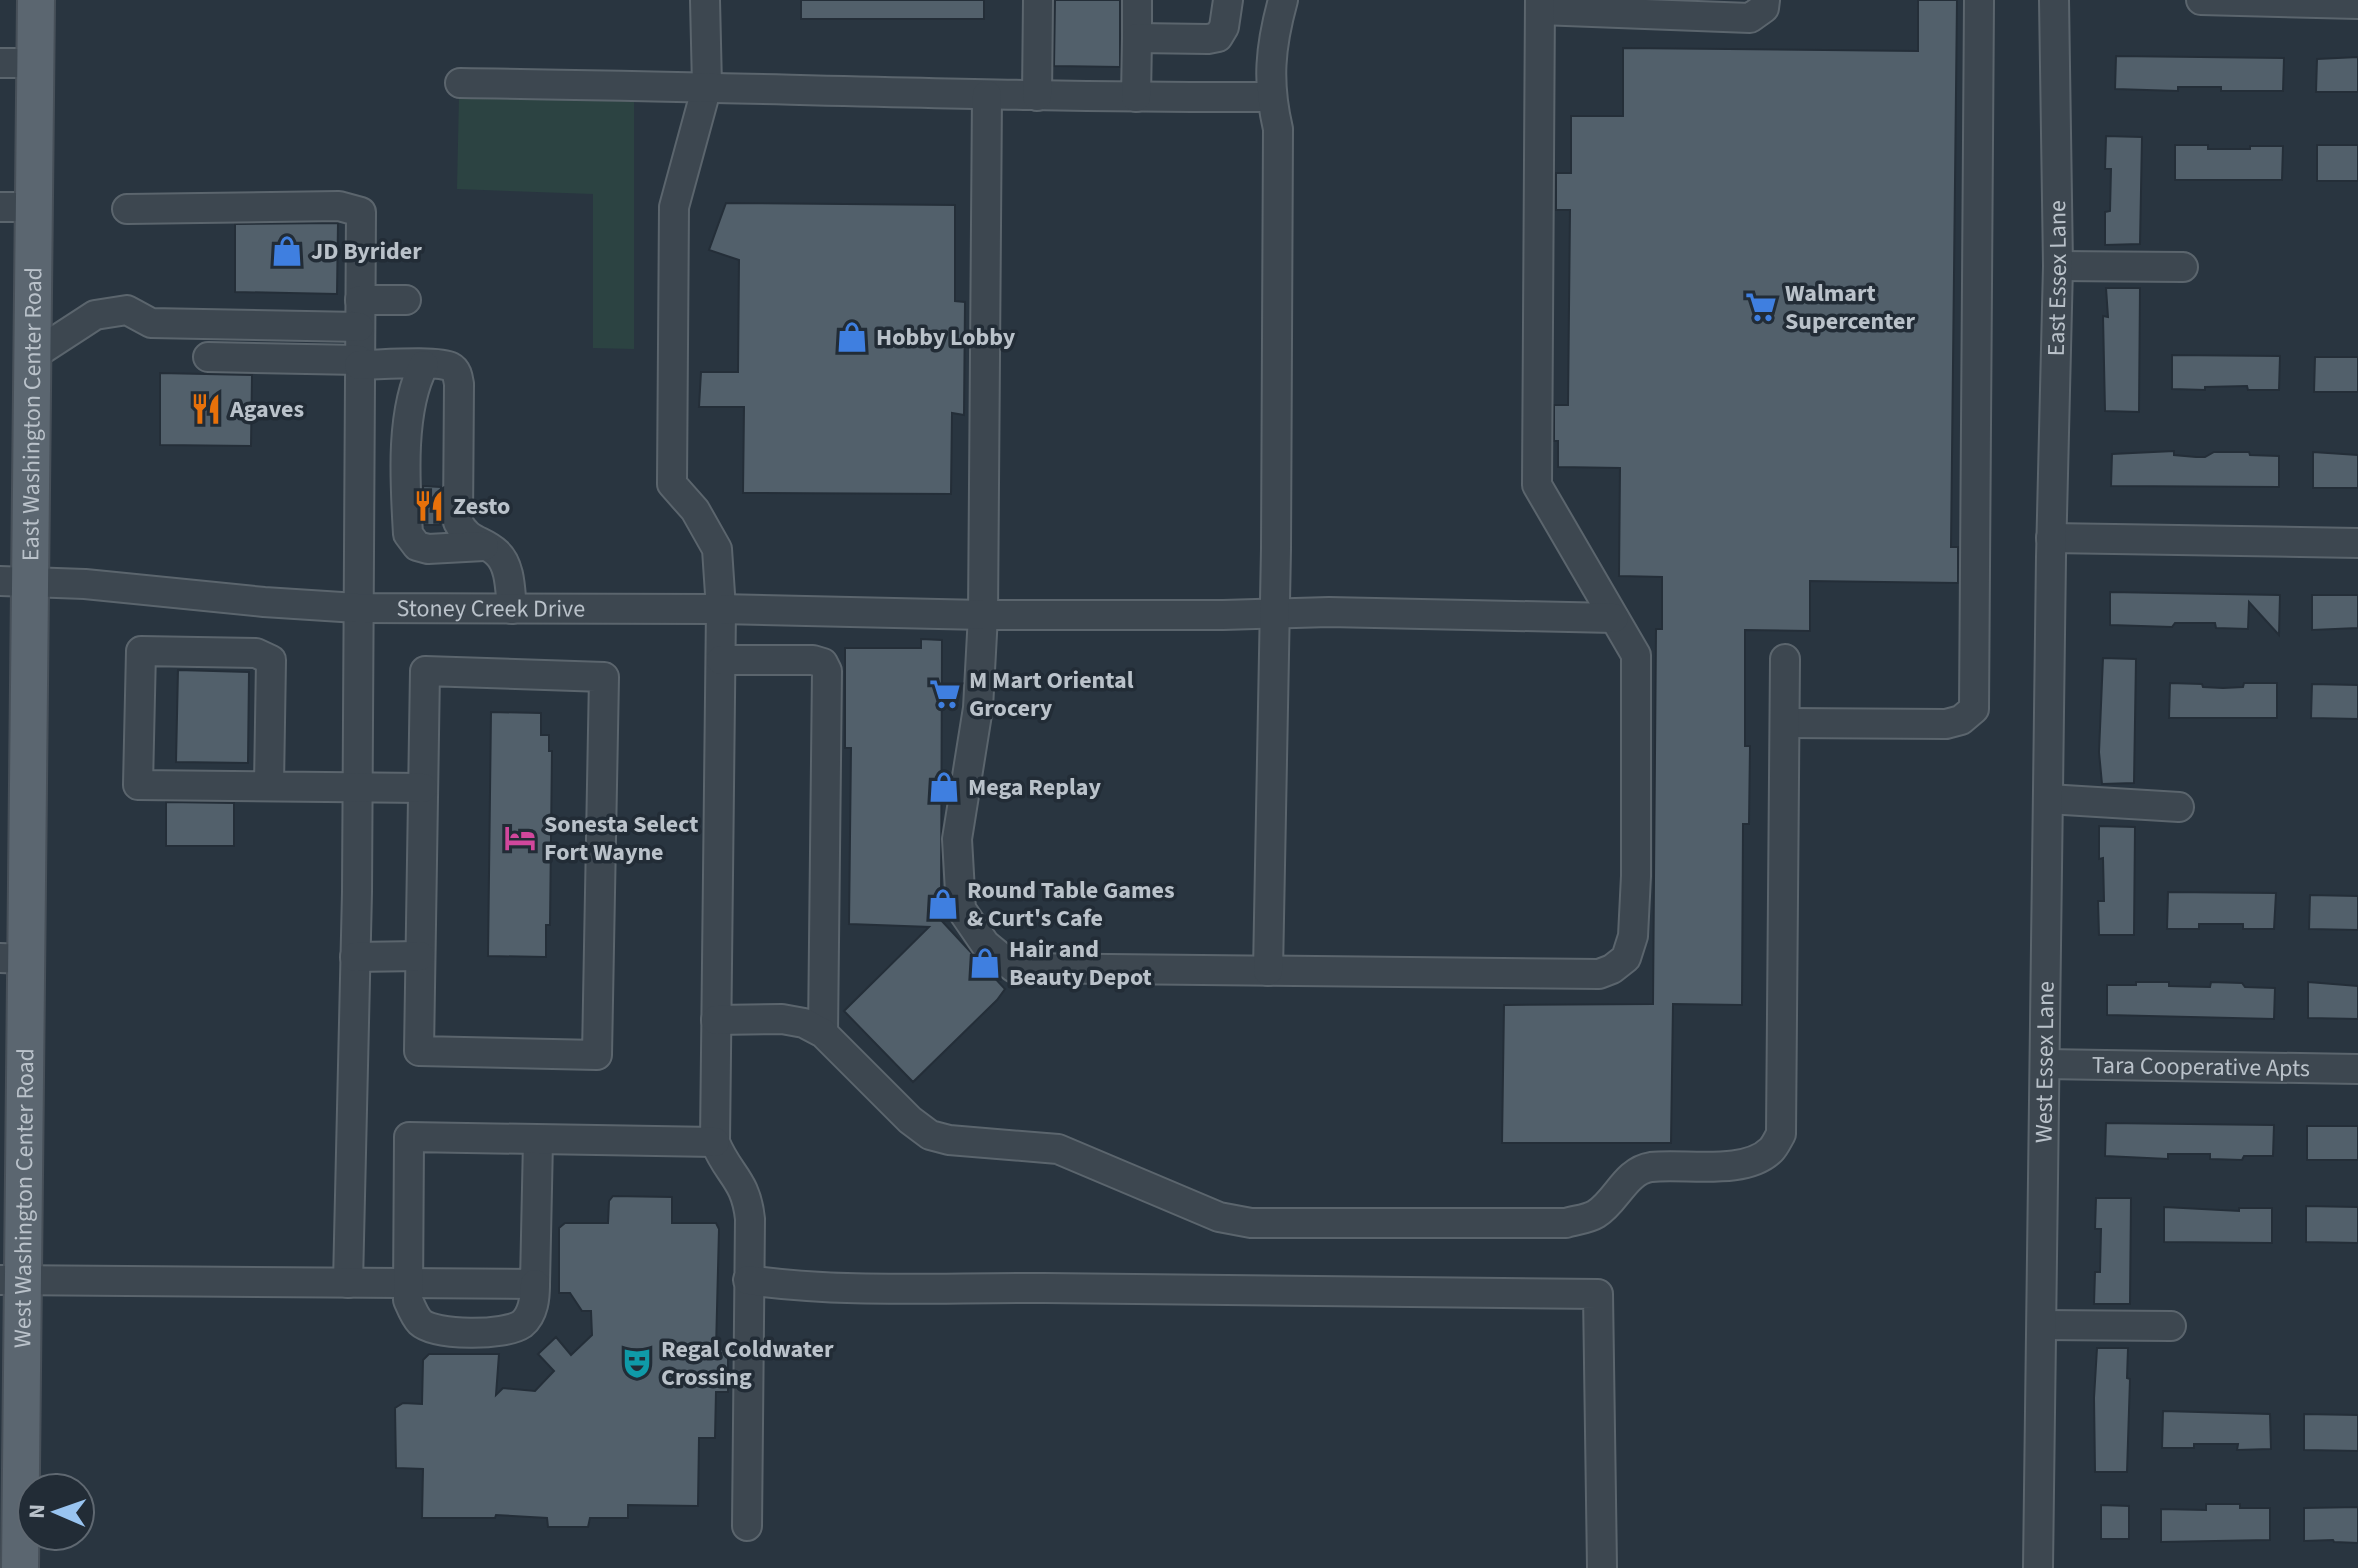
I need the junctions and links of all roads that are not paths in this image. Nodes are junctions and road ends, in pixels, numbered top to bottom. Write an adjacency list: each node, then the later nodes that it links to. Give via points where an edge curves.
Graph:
1 (36, 0): 15 (main road, East Washington Center Road)
2 (705, 0): 17 (street)
3 (1038, 0): 19 (street)
4 (1137, 0): 13 (street)
5 (1228, 0): 13 (street, via 1218,37)
6 (1283, 0): 21 (street, via 1270,64)
7 (1765, 0): 12 (street, via 1764,8 1750,18)
8 (1979, 0): 44 (street, via 1974,709 1946,724)
9 (2054, 0): 24 (street, East Essex Lane)
10 (2201, 0): 11 (street)
11 (2358, 4)
12 (1540, 5): 41 (street, via 1537,485)
13 (1137, 38): 20 (street)
14 (0, 63): 15 (street)
15 (35, 63): 22 (main road, East Washington Center Road)
16 (460, 83): 17 (street)
17 (707, 86): 18 (street); 38 (street, via 674,207 672,484 695,510 717,549)
18 (987, 95): 19 (street); 40 (street)
19 (1037, 96): 20 (street)
20 (1136, 97): 21 (street)
21 (1271, 97): 39 (street, via 1278,129)
22 (17, 207): 28 (main road, East Washington Center Road)
23 (127, 209): 27 (street, via 339,206 361,212)
24 (2058, 266): 25 (street); 34 (street, East Essex Lane)
25 (2183, 267)
26 (406, 300): 27 (street)
27 (360, 314): 28 (street, via 191,324 151,323 127,310 95,315); 30 (street)
28 (32, 356): 35 (main road, East Washington Center Road)
29 (208, 357): 30 (street)
30 (359, 362): 31 (street); 36 (street)
31 (424, 365): 33 (street, via 456,372 458,522); 33 (street, via 413,385 408,416 408,534 417,546 428,549)
32 (2358, 543): 34 (street)
33 (484, 546): 37 (street, via 498,554 507,569)
34 (2051, 548): 48 (street, West Essex Lane)
35 (15, 581): 36 (street, Stoney Creek Drive); 50 (main road, East Washington Center Road)
36 (357, 608): 37 (street, Stoney Creek Drive); 46 (street)
37 (512, 609): 38 (street, Stoney Creek Drive)
38 (721, 609): 40 (street, Stoney Creek Drive); 43 (street)
39 (1273, 614): 40 (street, Stoney Creek Drive); 41 (street, Stoney Creek Drive); 54 (street)
40 (983, 615): 54 (street, via 978,708 957,839 961,909 985,944 1014,968)
41 (1614, 618): 54 (street, via 1636,655 1636,876 1633,936 1626,958 1599,974)
42 (1785, 659): 44 (street)
43 (721, 660): 55 (street); 56 (street, via 813,660 827,671)
44 (1786, 723): 56 (street, via 1781,1134 1771,1150 1755,1160 1648,1167 1632,1174 1594,1215 1566,1223 1251,1223 1219,1217 1058,1149 930,1135)
45 (269, 785): 45 (street, via 271,660 256,653 141,651 138,785); 46 (street)
46 (357, 786): 47 (street); 52 (street)
47 (423, 788): 51 (street); 51 (street, via 425,671 604,677 597,1055 419,1051)
48 (2048, 799): 49 (street); 57 (street, West Essex Lane)
49 (2179, 807)
50 (29, 827): 53 (main road, West Washington Center Road)
51 (420, 956): 52 (street)
52 (355, 957): 63 (street)
53 (13, 958): 61 (main road, West Washington Center Road)
54 (1268, 971)
55 (716, 1020): 56 (street, via 782,1019); 60 (street)
56 (823, 1033)
57 (2045, 1064): 58 (street, Tara Cooperative Apts); 66 (street, West Essex Lane)
58 (2358, 1069)
59 (538, 1140): 60 (street); 64 (street, via 409,1137); 65 (street)
60 (715, 1142): 62 (street, via 748,1198)
61 (11, 1280): 63 (street); 69 (main road, West Washington Center Road)
62 (748, 1280): 68 (street); 70 (street, via 861,1290 1598,1294)
63 (348, 1283): 64 (street)
64 (407, 1283): 65 (street); 65 (street, via 408,1300 419,1322 438,1332 501,1331 522,1324 534,1305)
65 (535, 1284)
66 (2042, 1325): 67 (street); 71 (street, West Essex Lane)
67 (2171, 1326)
68 (747, 1526)
69 (20, 1568)
70 (1602, 1568)
71 (2038, 1568)

